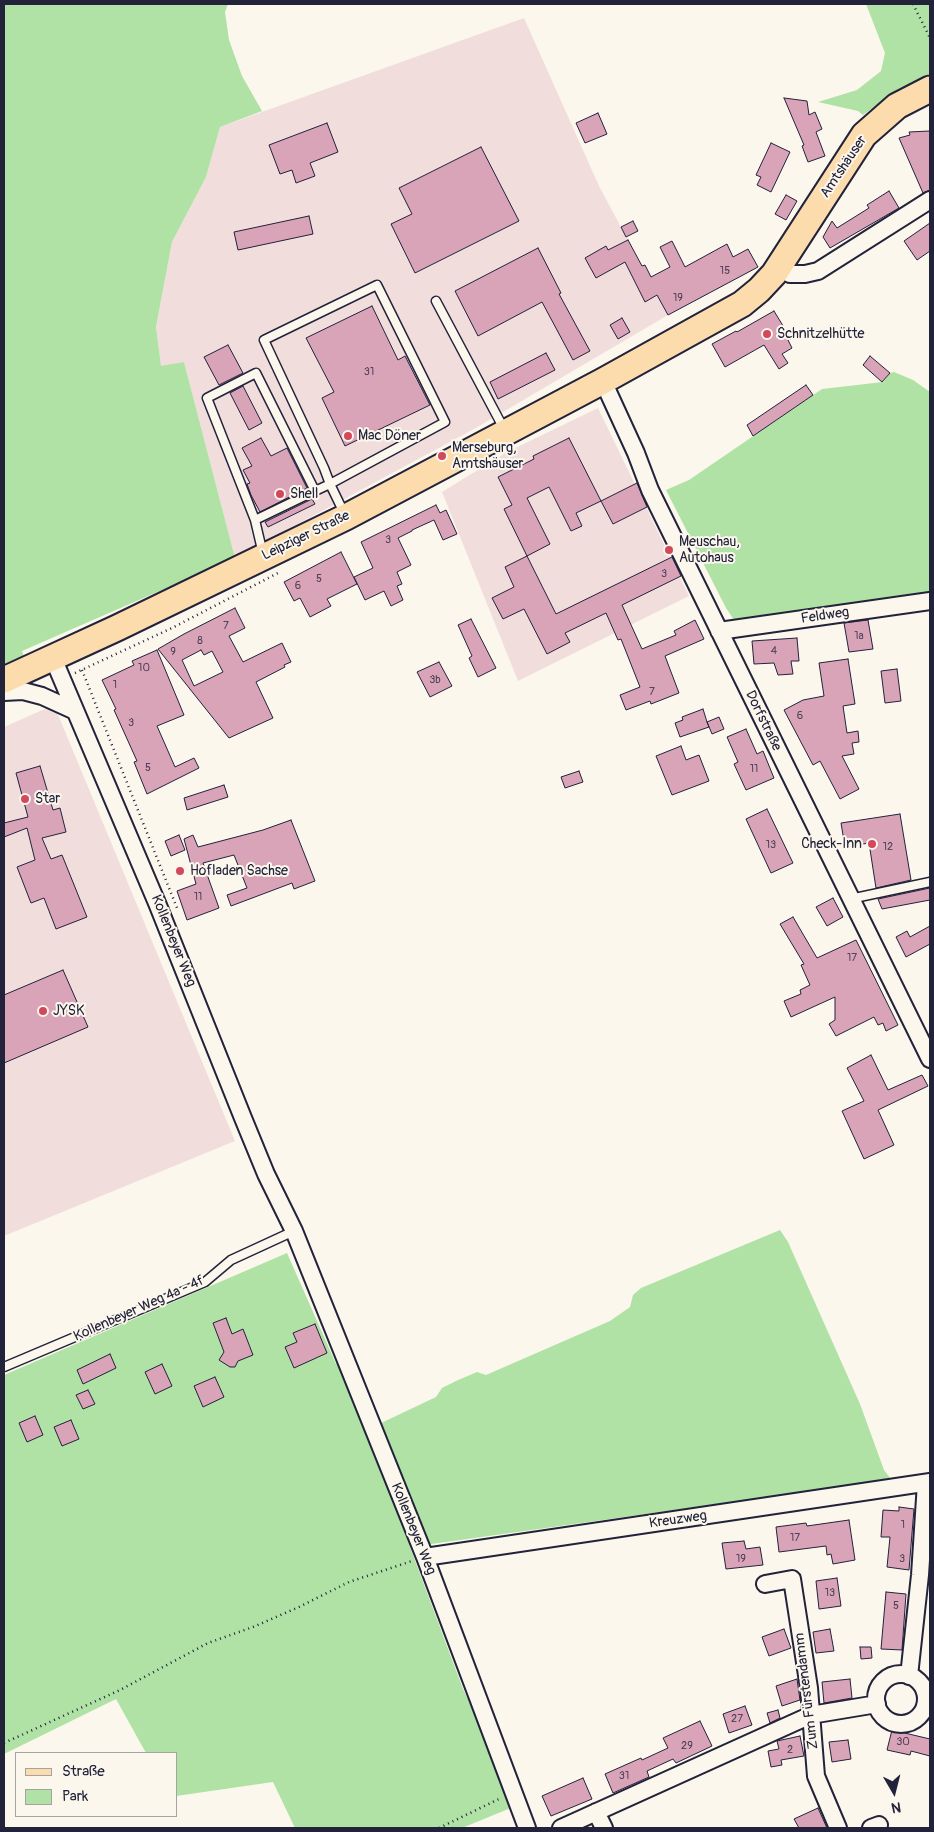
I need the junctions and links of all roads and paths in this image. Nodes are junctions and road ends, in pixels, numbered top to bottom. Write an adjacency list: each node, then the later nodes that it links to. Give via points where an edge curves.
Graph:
1 (913, 4): 2 (path)
2 (930, 38)
3 (930, 89): 5 (main road, Amtshäuser, via 897,106 864,136)
4 (930, 200): 5 (street, via 818,271 790,274)
5 (778, 267): 7 (main road, Amtshäuser, via 742,304)
6 (436, 301): 8 (lane)
7 (603, 381): 8 (main road, Leipziger Straße); 15 (street, Dorfstraße, via 650,490)
8 (506, 433): 11 (main road, Leipziger Straße)
9 (330, 484): 9 (lane, via 264,340 376,285 445,422); 10 (lane); 11 (lane)
10 (315, 491): 12 (lane); 12 (lane, via 256,374 206,398)
11 (346, 517): 13 (main road, Leipziger Straße)
12 (255, 520): 13 (lane)
13 (264, 556): 16 (main road, Leipziger Straße)
14 (930, 601): 15 (street, Feldweg)
15 (720, 631): 21 (street, Dorfstraße)
16 (53, 658): 17 (main road, Leipziger Straße); 19 (street, Kollenbeyer Weg)
17 (4, 680)
18 (4, 692): 19 (street, via 23,691)
19 (75, 710): 23 (street, Kollenbeyer Weg, via 158,903 266,1174)
20 (930, 882): 21 (lane)
21 (850, 898): 22 (street, Dorfstraße)
22 (930, 1059)
23 (294, 1231): 24 (lane, Kollenbeyer Weg 4a - 4f, via 231,1260 205,1282); 26 (street, Kollenbeyer Weg)
24 (4, 1367)
25 (928, 1483): 26 (street, Kreuzweg); 27 (street)
26 (425, 1557): 33 (path, via 349,1582 299,1608 208,1643 120,1690); 34 (street, Kollenbeyer Weg)
27 (925, 1574): 29 (street)
28 (765, 1584): 32 (street, Zum Fürstendamm, via 792,1579)
29 (908, 1676): 30 (street, via 900,1674 884,1681 876,1696); 31 (street, via 920,1683)
30 (877, 1704): 31 (street, via 886,1719 902,1724 914,1721); 32 (street)
31 (928, 1708)
32 (811, 1716): 35 (street); 40 (street, Zum Fürstendamm, via 816,1776)
33 (4, 1743)
34 (514, 1792): 36 (path); 37 (street, Kollenbeyer Weg)
35 (596, 1812): 38 (street); 39 (street)
36 (439, 1828)
37 (527, 1828)
38 (561, 1828)
39 (604, 1828)
40 (838, 1828)

